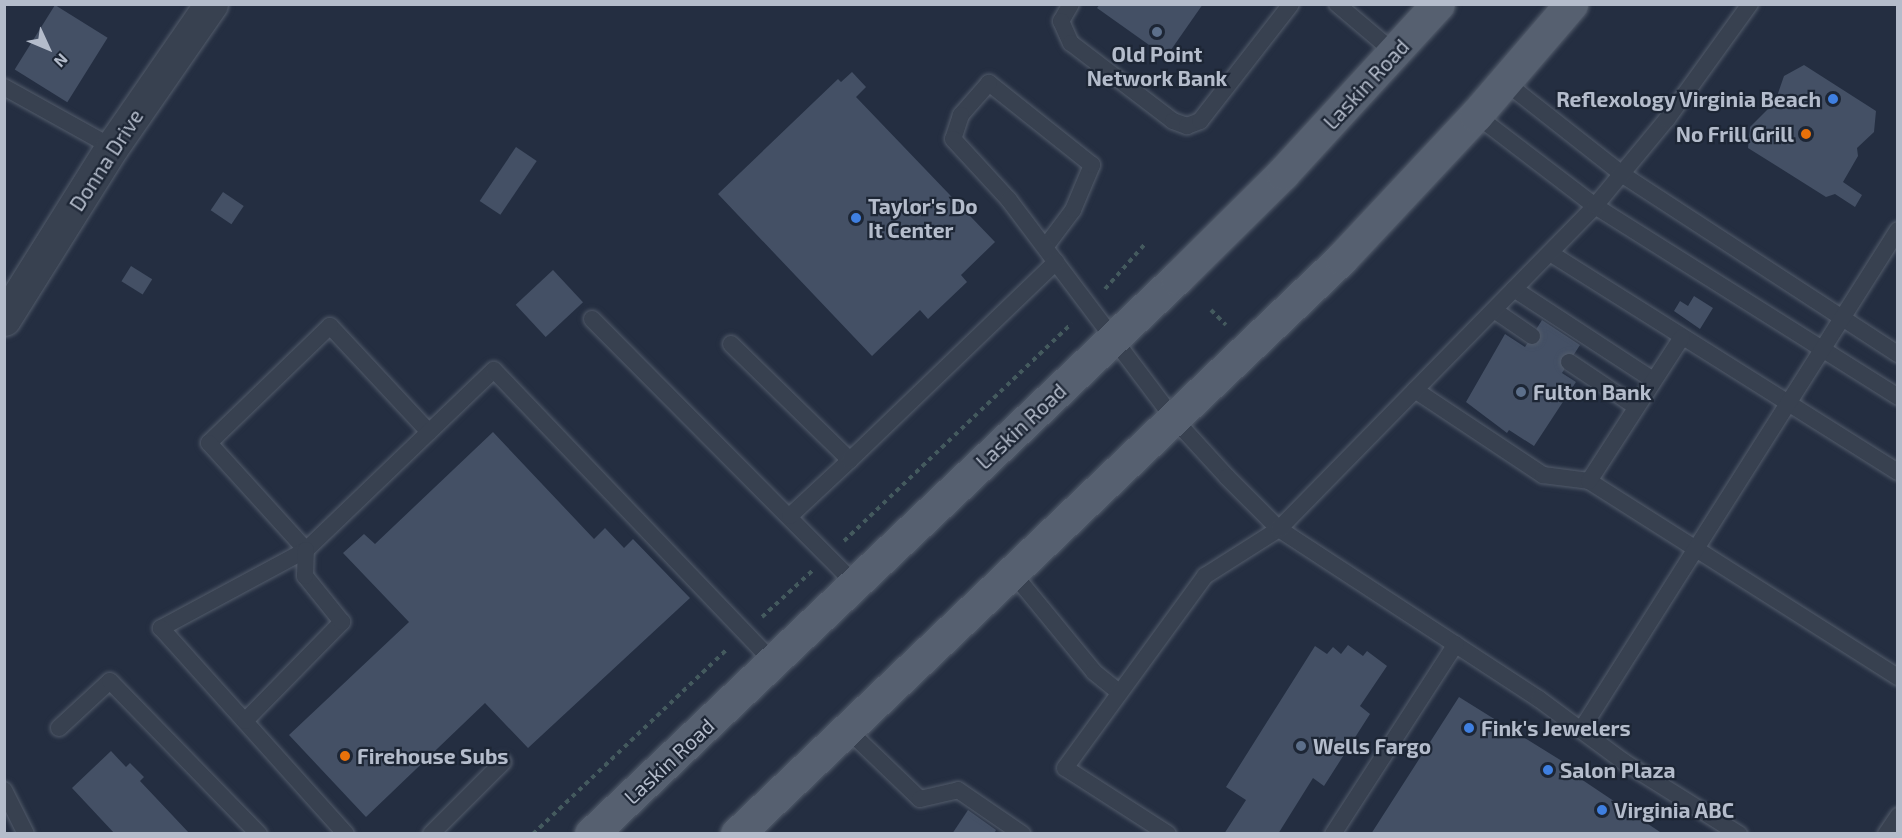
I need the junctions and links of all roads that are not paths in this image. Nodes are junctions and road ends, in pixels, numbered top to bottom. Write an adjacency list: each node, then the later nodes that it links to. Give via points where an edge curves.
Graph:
1 (211, 4): 12 (street, Donna Drive)
2 (1071, 4): 3 (lane, via 1061,21 1071,43 1173,121 1187,126 1200,120)
3 (1291, 4)
4 (1337, 4): 8 (lane)
5 (1438, 4): 8 (main road, Laskin Road)
6 (1571, 4): 9 (main road)
7 (1750, 4): 13 (lane)
8 (1395, 53): 26 (main road, Laskin Road, via 1283,173)
9 (1505, 82): 11 (main road); 13 (lane)
10 (4, 87): 12 (lane)
11 (1476, 115): 14 (lane); 36 (main road, via 1342,258)
12 (112, 147): 21 (street, Donna Drive)
13 (1623, 175): 14 (lane); 23 (lane)
14 (1595, 206): 17 (lane); 28 (lane)
15 (1898, 230): 23 (lane)
16 (1046, 246): 16 (lane, via 952,139 961,115 989,83 1092,165 1073,210); 18 (lane)
17 (1550, 253): 19 (lane); 25 (lane)
18 (1056, 262): 26 (lane); 38 (lane)
19 (1514, 290): 20 (lane); 31 (lane)
20 (1494, 310): 24 (lane); 32 (lane)
21 (4, 319)
22 (592, 319): 41 (lane)
23 (1841, 319): 28 (lane); 29 (lane)
24 (1532, 336)
25 (1682, 336): 31 (lane); 34 (lane)
26 (1112, 341): 36 (lane); 46 (main road, Laskin Road)
27 (731, 344): 38 (lane)
28 (1822, 349): 33 (lane); 34 (lane)
29 (1898, 354)
30 (1569, 362): 35 (lane)
31 (1653, 380): 35 (lane)
32 (1415, 390): 40 (lane, via 1543,475); 42 (lane)
33 (1898, 397)
34 (1788, 403): 39 (lane); 43 (lane)
35 (1635, 406): 40 (lane)
36 (1175, 420): 42 (lane); 45 (main road)
37 (429, 432): 44 (lane); 44 (lane, via 330,326 209,444); 48 (lane, via 494,370)
38 (850, 460): 41 (lane)
39 (1898, 472)
40 (1589, 481): 43 (lane)
41 (790, 516): 46 (lane)
42 (1279, 529): 47 (lane); 50 (lane, via 1205,576)
43 (1696, 548): 49 (lane); 54 (lane)
44 (306, 550): 51 (lane, via 304,576 342,622); 51 (lane, via 161,628)
45 (1012, 572): 50 (lane, via 1094,672); 53 (main road)
46 (855, 584): 48 (main road, Laskin Road)
47 (1456, 644): 54 (lane); 66 (lane)
48 (774, 663): 62 (main road, Laskin Road)
49 (1898, 677)
50 (1120, 693): 65 (lane, via 1065,768)
51 (245, 722): 60 (lane)
52 (59, 728): 59 (lane, via 110,681)
53 (847, 729): 63 (main road); 64 (lane, via 920,799 958,790)
54 (1581, 730): 67 (lane, via 1624,762)
55 (503, 762): 61 (lane)
56 (4, 790): 58 (lane)
57 (1898, 816): 68 (lane)
58 (26, 834)
59 (259, 834)
60 (346, 834)
61 (431, 834)
62 (591, 834)
63 (737, 834)
64 (1022, 834)
65 (1168, 834)
66 (1333, 834)
67 (1739, 834)
68 (1886, 834)

